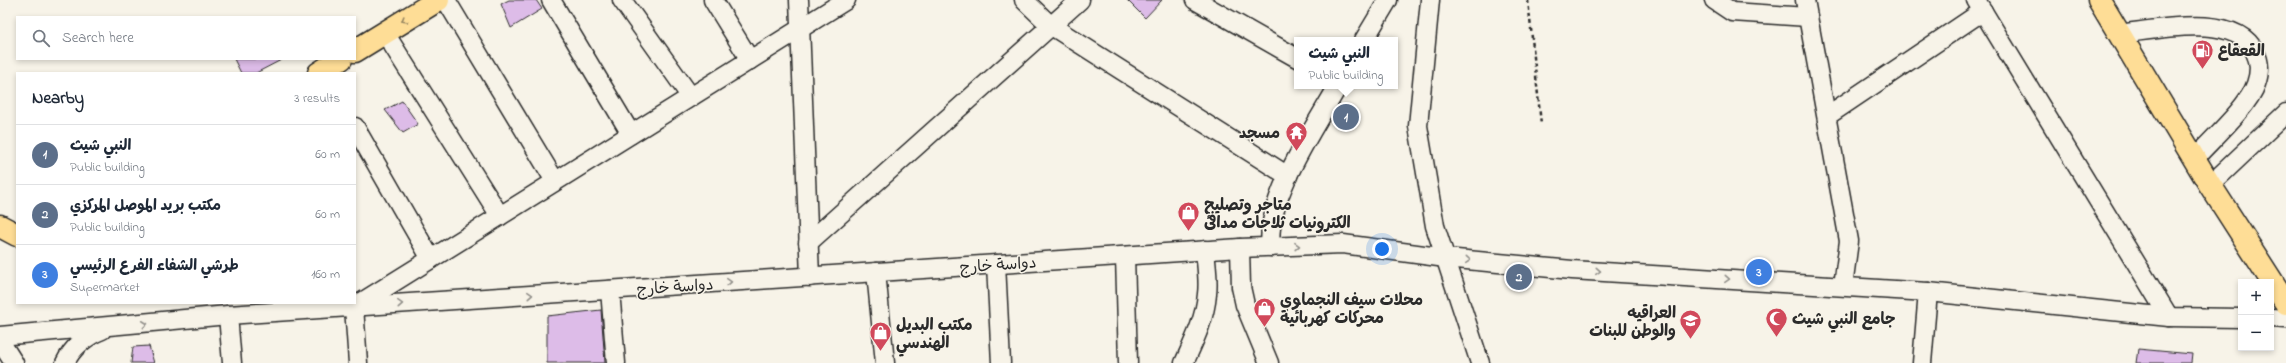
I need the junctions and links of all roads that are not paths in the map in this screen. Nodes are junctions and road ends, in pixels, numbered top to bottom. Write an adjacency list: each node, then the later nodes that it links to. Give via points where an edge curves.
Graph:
1 (438, 0): 19 (main road, one-way to 19)
2 (446, 0): 35 (street)
3 (551, 0): 32 (street)
4 (622, 0): 28 (street)
5 (713, 0): 25 (street)
6 (799, 0): 18 (street)
7 (846, 0): 18 (street)
8 (1024, 0): 17 (street)
9 (1080, 0): 17 (street)
10 (1195, 0): 23 (street)
11 (1388, 0): 21 (street)
12 (1430, 0): 45 (street, via 1418,126 1435,226)
13 (1714, 0): 16 (street, via 1732,12)
14 (2099, 0): 20 (main road)
15 (1979, 6): 30 (street); 57 (street)
16 (1807, 8): 30 (street)
17 (1050, 25): 34 (street); 40 (street)
18 (800, 29): 25 (street); 40 (street)
19 (385, 32): 22 (main road); 37 (street)
20 (2119, 34): 33 (main road); 33 (street, via 2193,26 2232,31 2251,42 2260,61 2256,84 2241,108)
21 (1366, 37)
22 (356, 50)
23 (1294, 56)
24 (340, 60): 26 (main road)
25 (750, 60): 28 (street)
26 (322, 72)
27 (1336, 89): 34 (street)
28 (691, 97): 32 (street)
29 (2286, 113): 36 (street)
30 (1826, 116): 50 (street, via 1849,241)
31 (356, 129): 46 (street)
32 (632, 134): 35 (street)
33 (2194, 158): 36 (main road)
34 (1288, 176): 41 (street, via 1270,224)
35 (555, 182): 37 (street)
36 (2210, 185): 53 (main road)
37 (500, 216): 46 (street)
38 (0, 226): 39 (main road)
39 (16, 234)
40 (808, 243): 49 (street)
41 (1271, 247): 42 (street, دواسة خارج); 45 (street, دواسة خارج, one-way to 45, via 1343,244)
42 (1242, 248): 43 (street, دواسة خارج); 73 (street, via 1241,287 1245,305)
43 (1205, 250): 44 (street, دواسة خارج); 72 (street, via 1205,308 1202,322)
44 (1125, 256): 47 (street, دواسة خارج); 71 (street)
45 (1446, 258): 50 (street, دواسة خارج, one-way to 50, via 1572,270); 74 (street)
46 (431, 259): 55 (street)
47 (996, 264): 48 (street, دواسة خارج); 70 (street)
48 (876, 272): 49 (street, دواسة خارج); 69 (street)
49 (810, 277): 51 (street, دواسة خارج, one-way to 49)
50 (1843, 286): 52 (street, دواسة خارج)
51 (610, 290): 55 (street, دواسة خارج, one-way to 51); 68 (street)
52 (1928, 292): 57 (street, دواسة خارج); 75 (street)
53 (2286, 303)
54 (308, 307): 55 (street, دواسة خارج); 56 (street, دواسة خارج)
55 (354, 307): 67 (street)
56 (228, 315): 61 (street, دواسة خارج, one-way to 56); 66 (street)
57 (2170, 317): 58 (street, دواسة خارج)
58 (2238, 318)
59 (2274, 318): 60 (street)
60 (2286, 319)
61 (106, 328): 62 (street, دواسة خارج); 65 (street, via 82,342)
62 (0, 336)
63 (0, 341): 64 (street)
64 (14, 363)
65 (64, 363)
66 (232, 363)
67 (358, 363)
68 (616, 363)
69 (885, 363)
70 (1001, 363)
71 (1128, 363)
72 (1184, 363)
73 (1269, 363)
74 (1480, 363)
75 (1922, 363)

